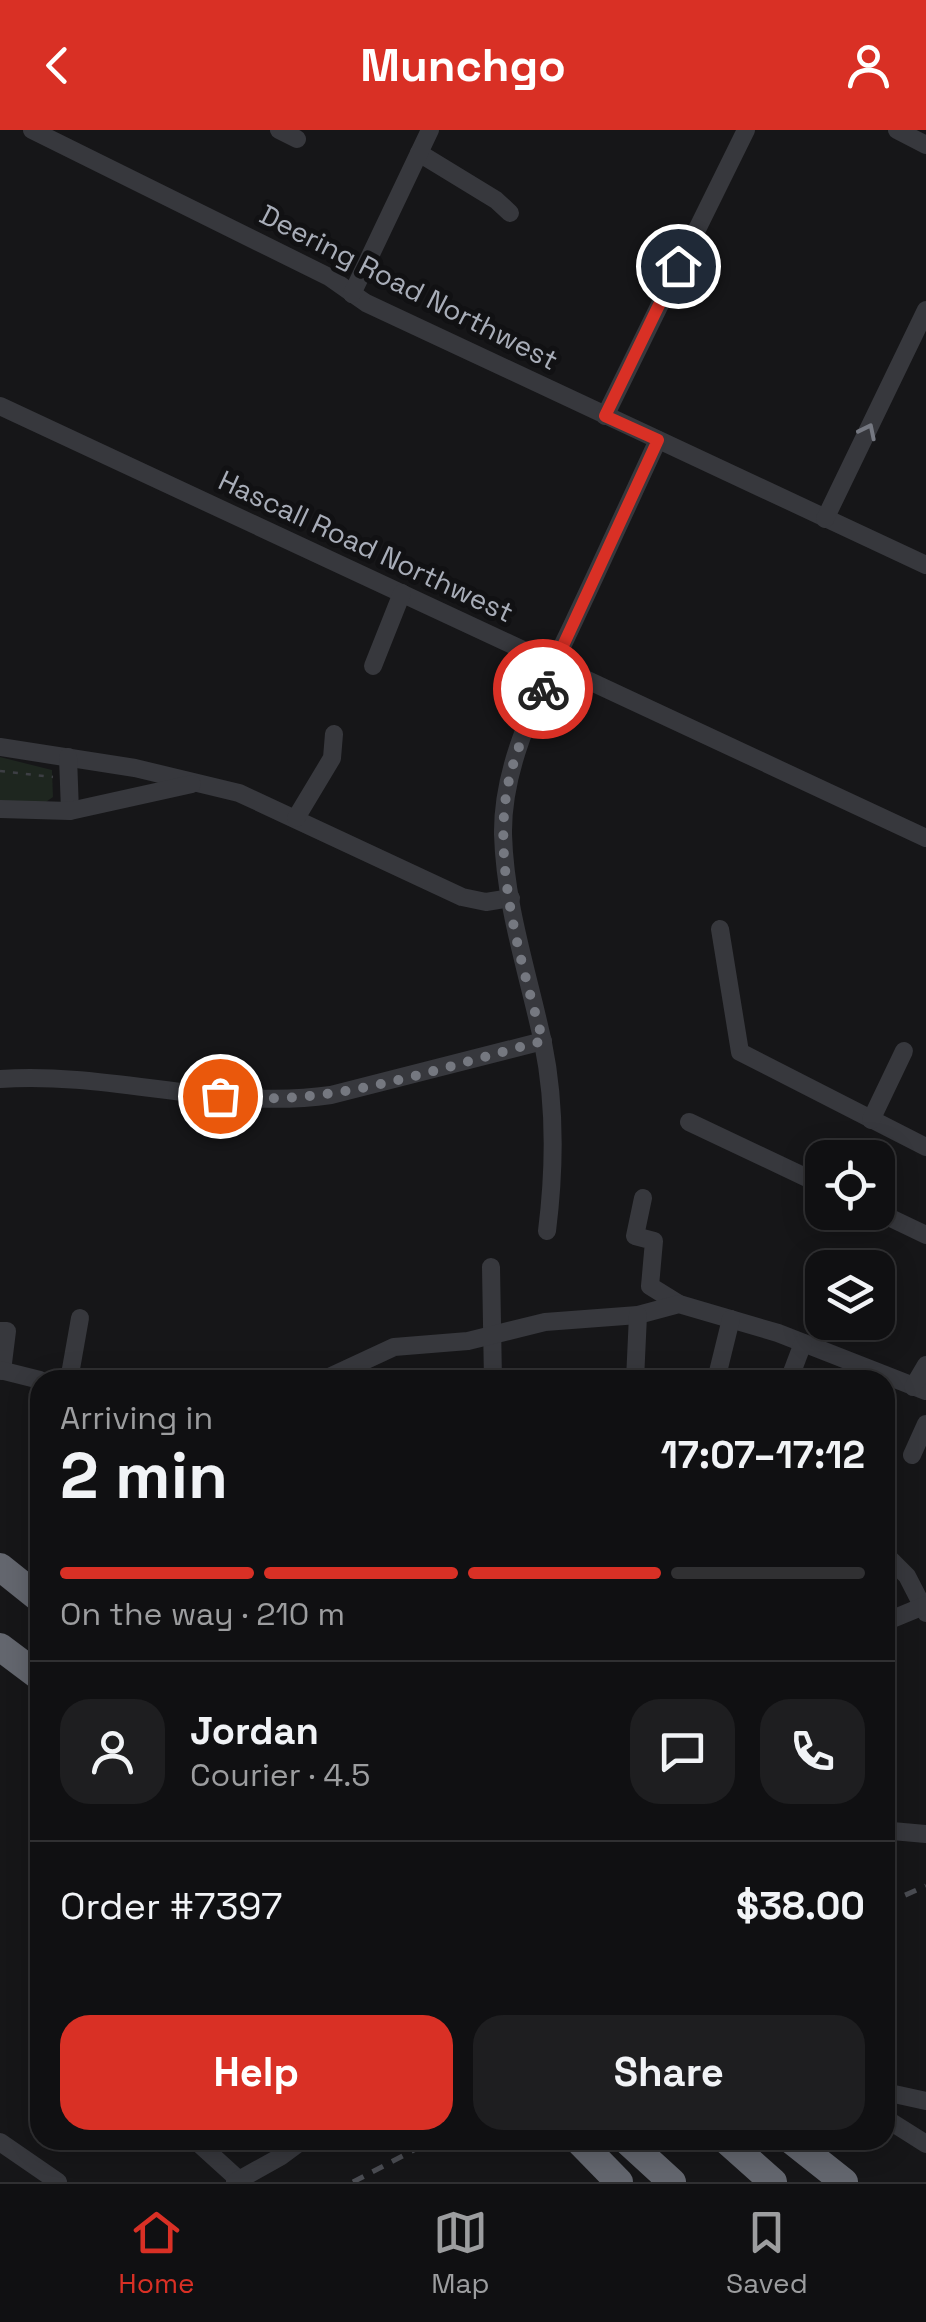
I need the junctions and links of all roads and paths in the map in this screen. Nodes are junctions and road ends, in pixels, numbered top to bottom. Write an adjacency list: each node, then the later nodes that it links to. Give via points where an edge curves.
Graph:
1 (32, 130): 6 (street, Deering Road Northwest)
2 (279, 130): 7 (street)
3 (430, 130): 9 (street)
4 (746, 130): 14 (street)
5 (897, 130): 8 (street)
6 (69, 138): 11 (street, Deering Road Northwest)
7 (297, 139)
8 (926, 145)
9 (419, 154): 10 (street); 11 (street)
10 (510, 213)
11 (352, 294): 14 (street, Deering Road Northwest)
12 (926, 310): 16 (street, one-way to 12)
13 (0, 406): 18 (street, Hascall Road Northwest)
14 (605, 416): 15 (street, Deering Road Northwest)
15 (658, 440): 16 (street, Deering Road Northwest); 19 (street)
16 (825, 518): 17 (street, Deering Road Northwest)
17 (926, 565)
18 (402, 593): 19 (street, Hascall Road Northwest); 20 (street)
19 (554, 664): 30 (street, Hascall Road Northwest); 31 (street, via 507,787 503,836)
20 (373, 666)
21 (334, 734): 29 (street, via 332,758)
22 (0, 748): 23 (street)
23 (68, 757): 26 (street); 28 (street)
24 (0, 771): 25 (path)
25 (44, 778)
26 (198, 783): 28 (street); 29 (street)
27 (0, 809): 28 (street)
28 (70, 810)
29 (296, 818): 31 (street, via 462,897)
30 (926, 838)
31 (510, 898): 33 (street)
32 (720, 928): 36 (street, via 740,1052)
33 (543, 1041): 35 (street, via 296,1100 64,1078); 42 (street, via 554,1138)
34 (904, 1051): 36 (street)
35 (0, 1079)
36 (871, 1120): 38 (street)
37 (689, 1122): 39 (street)
38 (926, 1148)
39 (805, 1178)
40 (643, 1198): 45 (street, via 635,1236 654,1240 650,1286)
41 (895, 1220): 43 (street)
42 (547, 1231)
43 (926, 1235)
44 (492, 1267): 50 (street)
45 (679, 1304): 46 (street); 48 (street)
46 (638, 1315): 50 (street); 57 (street)
47 (80, 1318): 54 (street)
48 (732, 1319): 51 (street); 58 (street)
49 (0, 1331): 53 (street, via 7,1331)
50 (495, 1332): 55 (street, via 394,1348); 56 (street)
51 (803, 1343): 59 (street); 60 (street)
52 (926, 1365): 62 (street)
53 (1, 1370): 61 (street)
54 (71, 1370)
55 (355, 1370)
56 (493, 1370)
57 (635, 1370)
58 (719, 1370)
59 (794, 1370)
60 (861, 1370)
61 (30, 1377)
62 (919, 1389)
63 (926, 1424): 64 (street)
64 (912, 1455)
65 (895, 1564): 68 (street)
66 (0, 1567): 67 (highway)
67 (30, 1591)
68 (925, 1608): 69 (street)
69 (895, 1618)
70 (0, 1647): 71 (highway)
71 (30, 1670)
72 (895, 1831): 73 (street)
73 (926, 1834)
74 (895, 2094): 75 (street)
75 (926, 2101)
76 (895, 2124): 78 (street)
77 (0, 2142): 87 (street)
78 (926, 2144)
79 (205, 2150): 86 (street)
80 (287, 2150): 86 (street)
81 (588, 2150): 88 (highway)
82 (637, 2150): 89 (highway)
83 (737, 2150): 90 (highway)
84 (804, 2150): 85 (highway)
85 (840, 2179)
86 (237, 2181)
87 (58, 2182)
88 (618, 2182)
89 (672, 2182)
90 (773, 2182)

